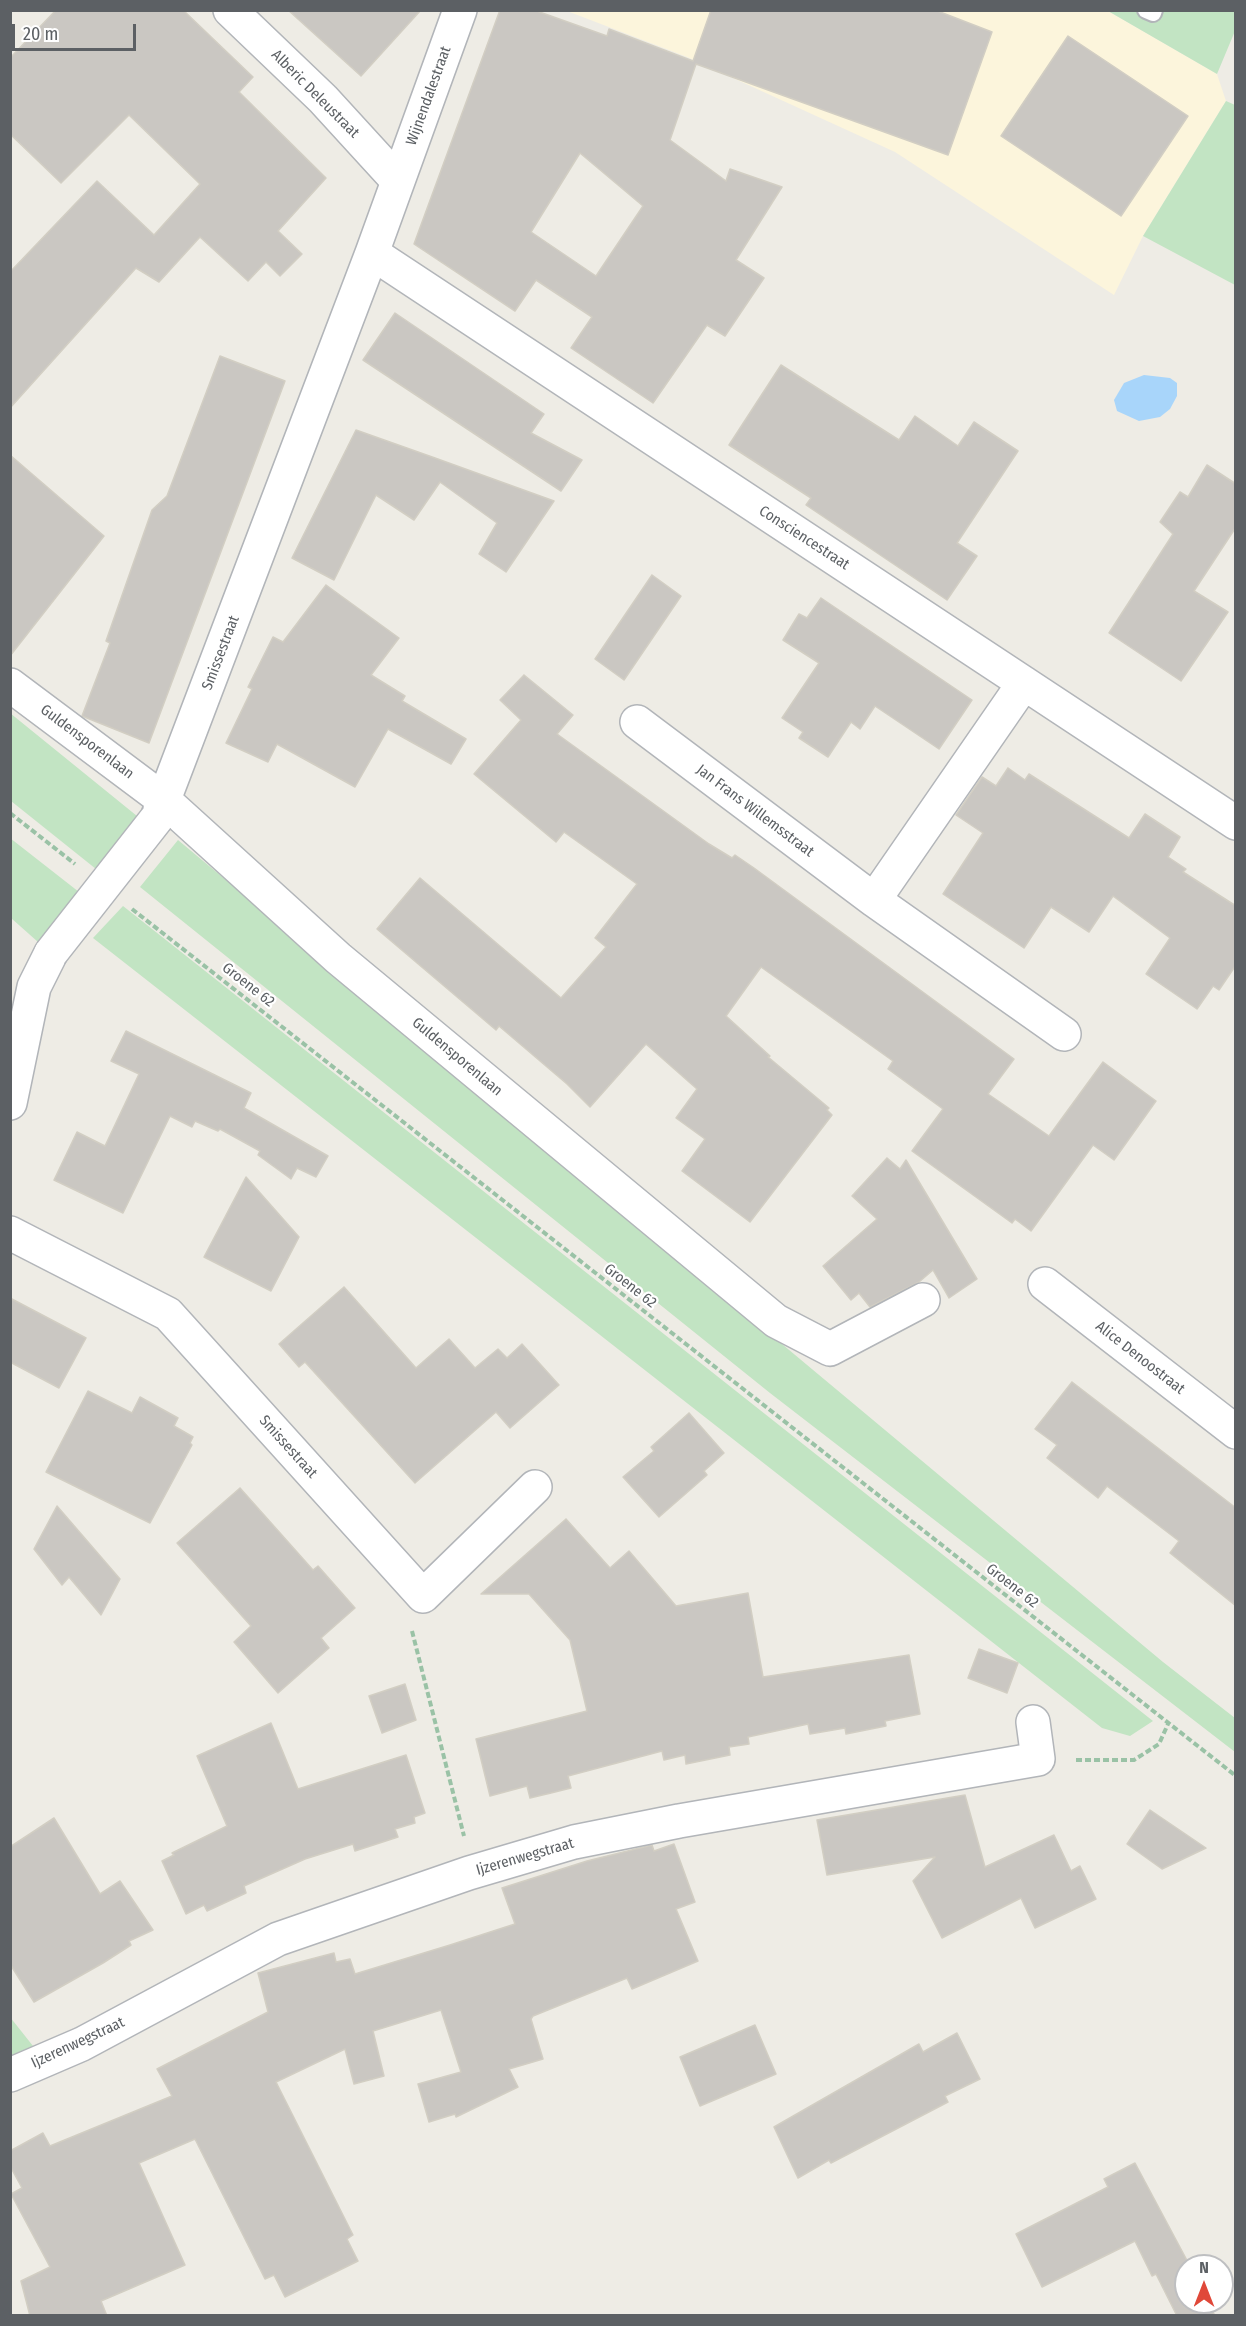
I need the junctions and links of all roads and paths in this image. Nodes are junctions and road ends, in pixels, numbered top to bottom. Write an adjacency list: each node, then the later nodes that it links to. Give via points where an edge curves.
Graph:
1 (230, 10): 5 (street, Alberic Deleustraat, via 323,99)
2 (460, 10): 5 (street, Wijnendalestraat)
3 (1146, 10): 4 (lane)
4 (1154, 10)
5 (398, 181): 6 (street, Smissestraat)
6 (372, 253): 7 (street, Consciencestraat); 10 (street, Smissestraat)
7 (1024, 683): 12 (street, Consciencestraat); 14 (street)
8 (10, 685): 10 (street, Guldensporenlaan)
9 (637, 723): 14 (street, Jan Frans Willemsstraat)
10 (161, 810): 17 (street, Smissestraat, bridge, via 51,953 34,987); 20 (street, Guldensporenlaan, via 776,1321 830,1349)
11 (10, 813): 13 (path)
12 (1236, 823)
13 (85, 872)
14 (874, 900): 16 (street, Jan Frans Willemsstraat)
15 (131, 908): 25 (path, Groene 62)
16 (1064, 1034)
17 (10, 1103)
18 (10, 1233): 22 (street, Smissestraat, via 168,1314 423,1596)
19 (1045, 1284): 21 (street, Alice Denoostraat)
20 (923, 1300)
21 (1236, 1432)
22 (535, 1487)
23 (409, 1622): 28 (path)
24 (1033, 1722): 26 (street)
25 (1168, 1724): 26 (path, via 1159,1744 1134,1760); 27 (path, Groene 62)
26 (1038, 1759): 28 (street, Ijzerenwegstraat, via 679,1821 574,1842)
27 (1236, 1776)
28 (473, 1871): 29 (street, Ijzerenwegstraat, via 278,1940 82,2044)
29 (10, 2074)

